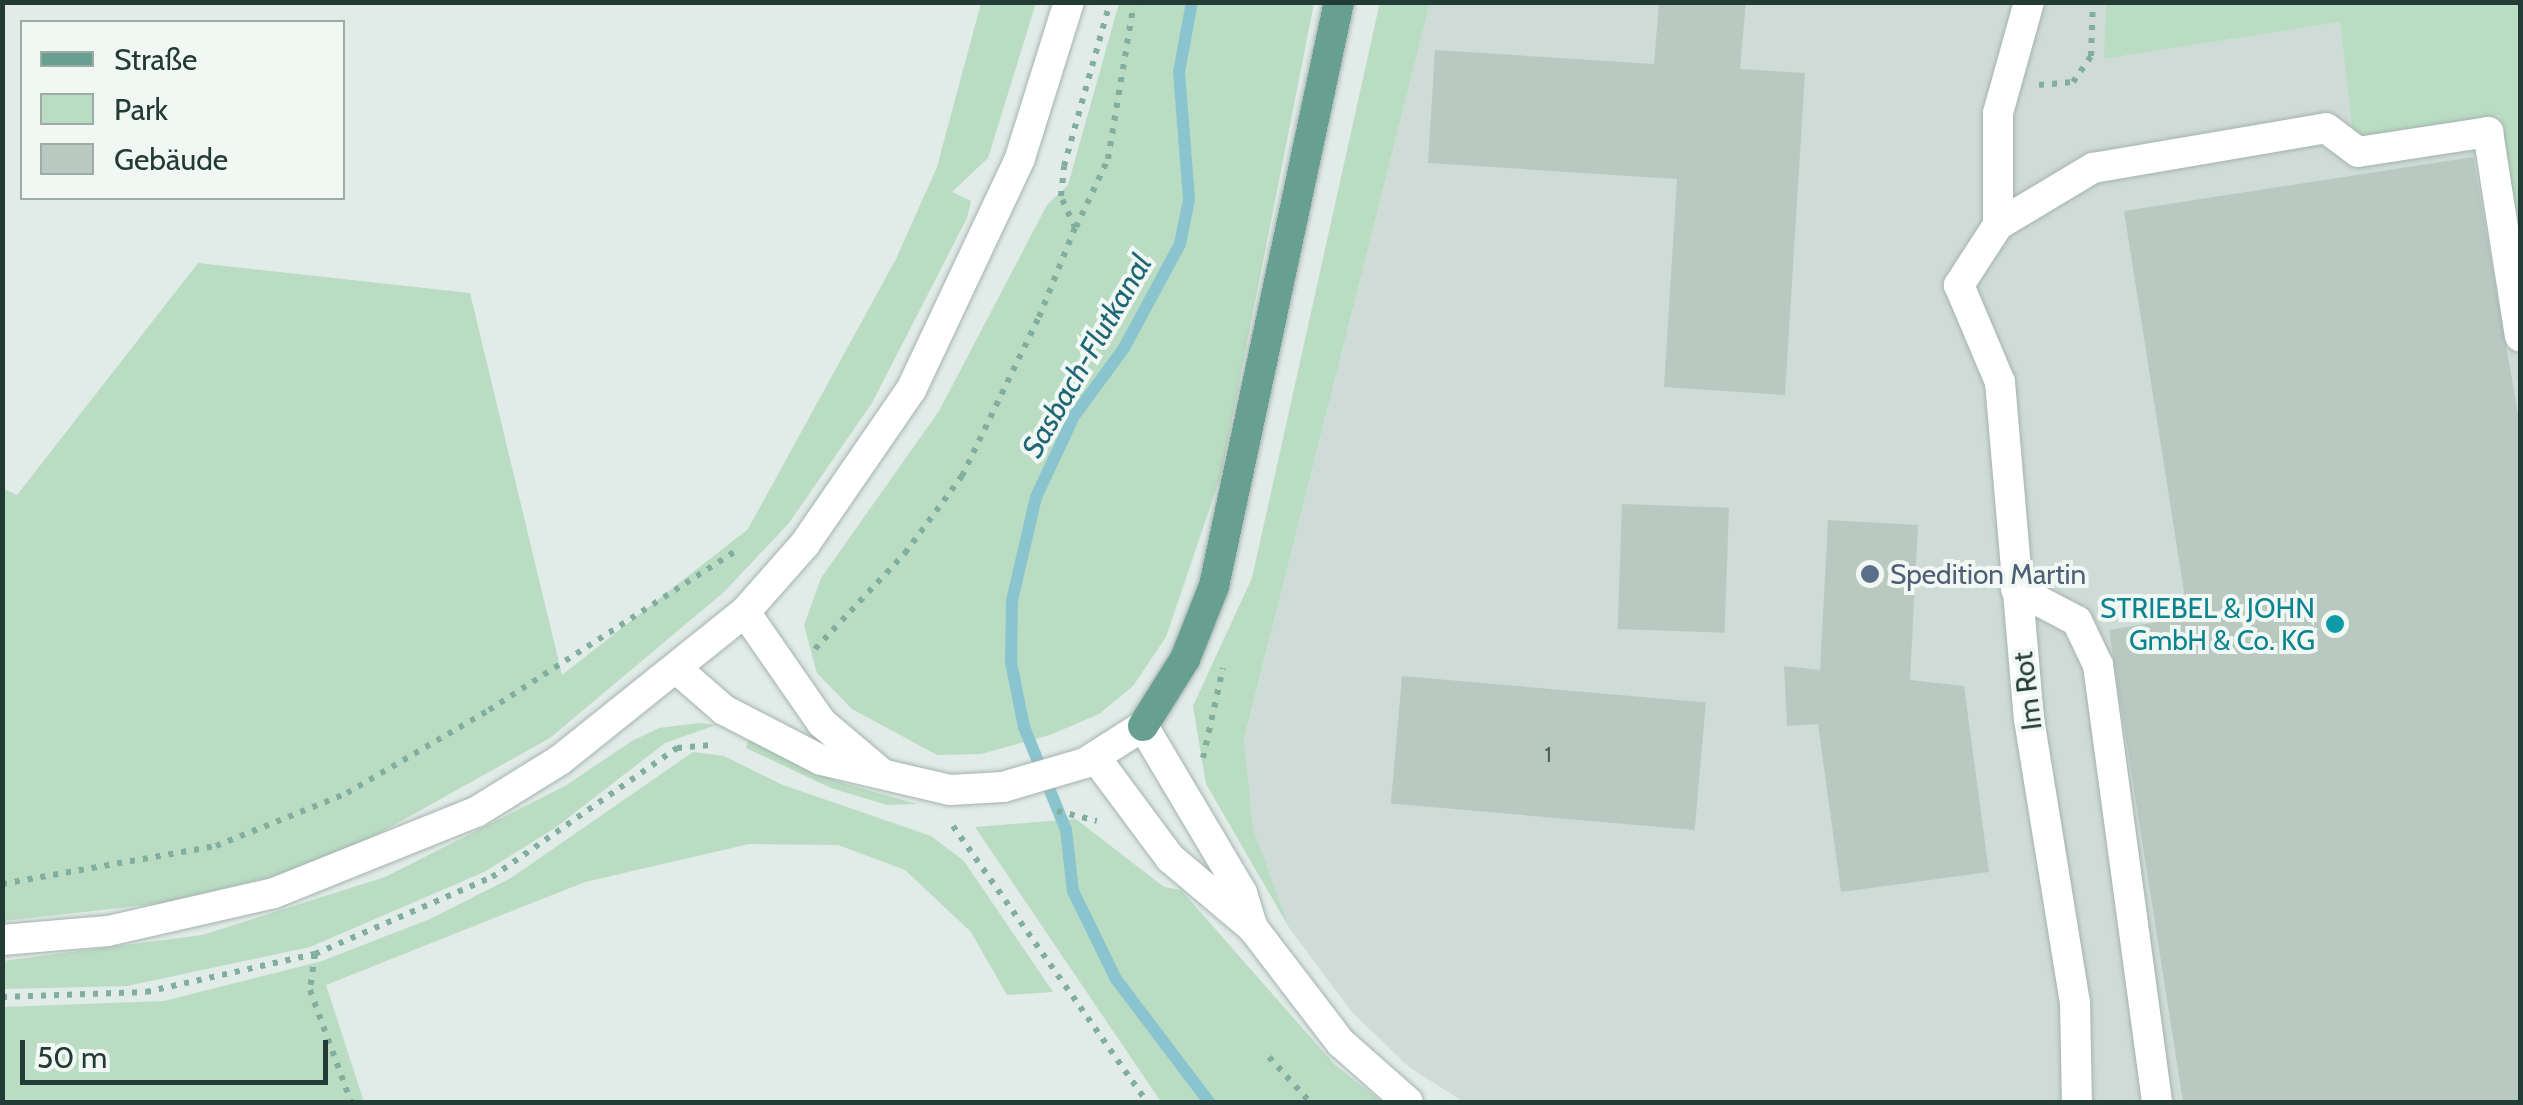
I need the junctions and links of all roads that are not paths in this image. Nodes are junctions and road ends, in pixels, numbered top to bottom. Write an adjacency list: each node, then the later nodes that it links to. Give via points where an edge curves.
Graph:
1 (1069, 2): 7 (street, via 988,238 911,390 805,544)
2 (1339, 2): 9 (main road, via 1214,586 1185,660)
3 (2029, 2): 4 (street, via 2003,88)
4 (1998, 225): 5 (street, via 2092,168 2326,128 2358,152 2488,132); 6 (street, Im Rot, via 1960,285 2000,382)
5 (2520, 337)
6 (2016, 589): 15 (street, Im Rot, via 2029,718 2075,1002); 16 (street, via 2077,621 2098,666)
7 (745, 612): 8 (street); 11 (street, via 822,724)
8 (678, 670): 11 (street, via 704,697 771,736 821,760); 13 (street, via 493,802 375,856 274,893 176,917)
9 (1143, 726): 10 (street); 12 (street, via 1242,892)
10 (1090, 760): 11 (street, via 1004,786 950,790); 12 (street, via 1170,858)
11 (890, 780)
12 (1253, 928): 14 (street, via 1341,1043)
13 (2, 940)
14 (1408, 1102)
15 (2078, 1102)
16 (2157, 1102)

